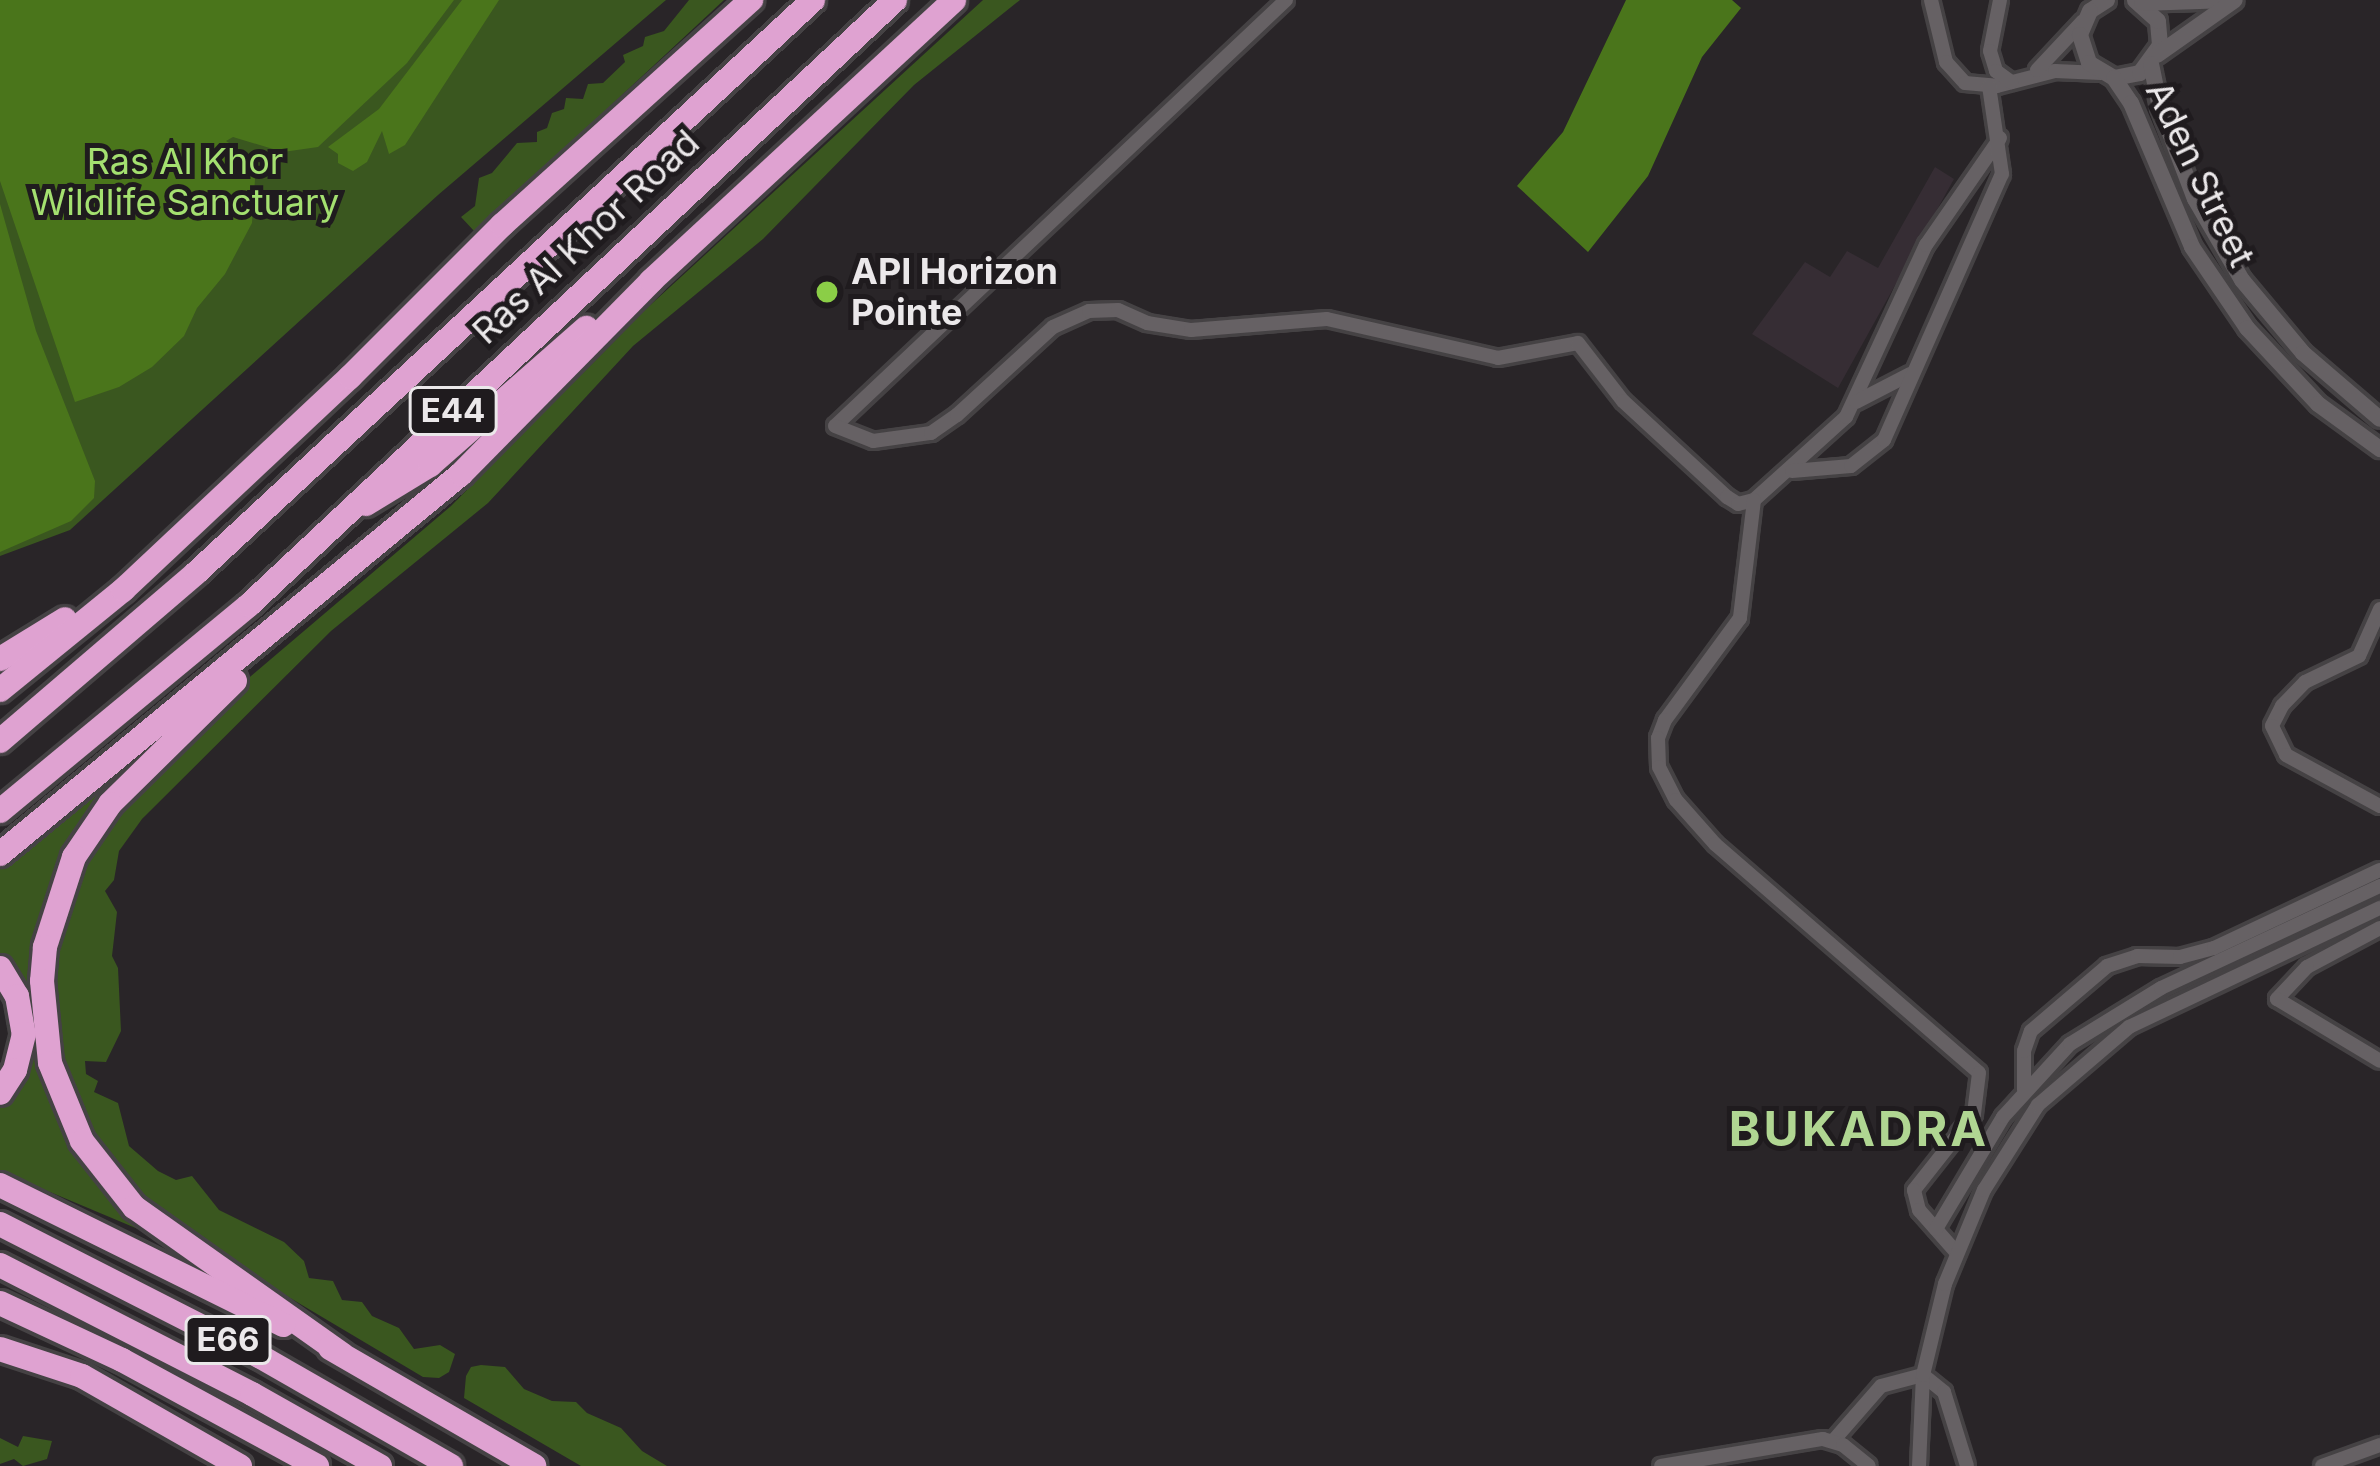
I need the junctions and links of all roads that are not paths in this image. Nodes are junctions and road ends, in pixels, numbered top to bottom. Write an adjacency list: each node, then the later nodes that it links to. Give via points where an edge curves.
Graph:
1 (751, 0): 20 (highway, via 502,225)
2 (813, 0): 31 (highway, Ras Al Khor Road / E44, via 178,589)
3 (895, 0): 26 (highway, Ras Al Khor Road / E44)
4 (954, 0): 18 (highway)
5 (1286, 0): 25 (street, via 835,425 873,441 931,433 1053,327 1089,311 1118,310 1191,331 1327,319 1498,358 1578,343 1623,401 1726,496 1738,504)
6 (1931, 0): 16 (street, via 1946,62 1965,83)
7 (2000, 0): 15 (street, via 1990,51 1996,70)
8 (2108, 0): 11 (street)
9 (2232, 0): 10 (street); 12 (street)
10 (2139, 2): 12 (street, Aden Street, via 2161,33)
11 (2087, 11): 13 (street); 14 (street, Aden Street, via 2082,50)
12 (2154, 60): 14 (street, via 2140,73); 22 (street, Aden Street, via 2160,107 2195,199 2242,280 2303,353)
13 (2032, 73): 14 (street); 15 (street)
14 (2107, 75): 23 (street, Aden Street, via 2131,104 2192,247 2247,328 2318,404)
15 (2012, 82): 16 (street)
16 (1989, 86): 17 (street)
17 (2000, 138): 19 (street, via 1998,186); 21 (street, via 1926,245)
18 (651, 281): 26 (highway, via 430,465); 28 (highway, via 461,473)
19 (1910, 374): 21 (street); 24 (street, via 1870,455 1841,469)
20 (350, 377): 29 (highway, via 299,412 93,598); 30 (highway, via 122,590)
21 (1854, 404): 24 (street)
22 (2380, 418)
23 (2380, 449)
24 (1792, 471): 25 (street)
25 (1754, 500): 48 (street, via 1741,619 1665,720 1659,766 1676,800 1715,844 1979,1072 1974,1114 1914,1190 1918,1210)
26 (347, 512): 33 (highway, Ras Al Khor Road / E44, via 188,658)
27 (2380, 609): 32 (street, via 2359,656 2305,682 2272,726 2286,755)
28 (278, 627): 34 (highway); 54 (highway, via 85,838 45,946 44,1022 64,1104 106,1176 166,1233)
29 (0, 659)
30 (0, 690)
31 (0, 741)
32 (2380, 806)
33 (0, 811)
34 (0, 854)
35 (2380, 870): 44 (street, via 2214,948 2107,966 2031,1031)
36 (2380, 886): 38 (street)
37 (2380, 908): 40 (street)
38 (2290, 928): 40 (street); 44 (street, via 2130,1005 2070,1044)
39 (2375, 936): 41 (street)
40 (2298, 949): 41 (street); 49 (street, via 2152,1014 2086,1058 2026,1121)
41 (2307, 967): 43 (street, via 2277,999)
42 (0, 968): 45 (highway, via 24,1034)
43 (2380, 1061)
44 (2024, 1090): 48 (street)
45 (0, 1093)
46 (0, 1185): 54 (highway)
47 (0, 1224): 64 (highway, E66, via 261,1357)
48 (1936, 1229): 49 (street)
49 (1956, 1252): 55 (street)
50 (0, 1265): 63 (highway, E66)
51 (0, 1303): 53 (highway)
52 (0, 1348): 56 (highway, via 82,1376)
53 (90, 1348): 61 (highway); 62 (highway)
54 (341, 1354): 65 (highway)
55 (1923, 1375): 57 (street, via 1881,1386); 68 (street); 69 (street, via 1944,1392)
56 (185, 1439): 59 (highway); 60 (highway)
57 (1833, 1441): 66 (street); 67 (street)
58 (2380, 1445): 70 (street)
59 (214, 1466)
60 (240, 1466)
61 (285, 1466)
62 (317, 1466)
63 (380, 1466)
64 (451, 1466)
65 (534, 1466)
66 (1661, 1466)
67 (1869, 1466)
68 (1919, 1466)
69 (1967, 1466)
70 (2322, 1466)

